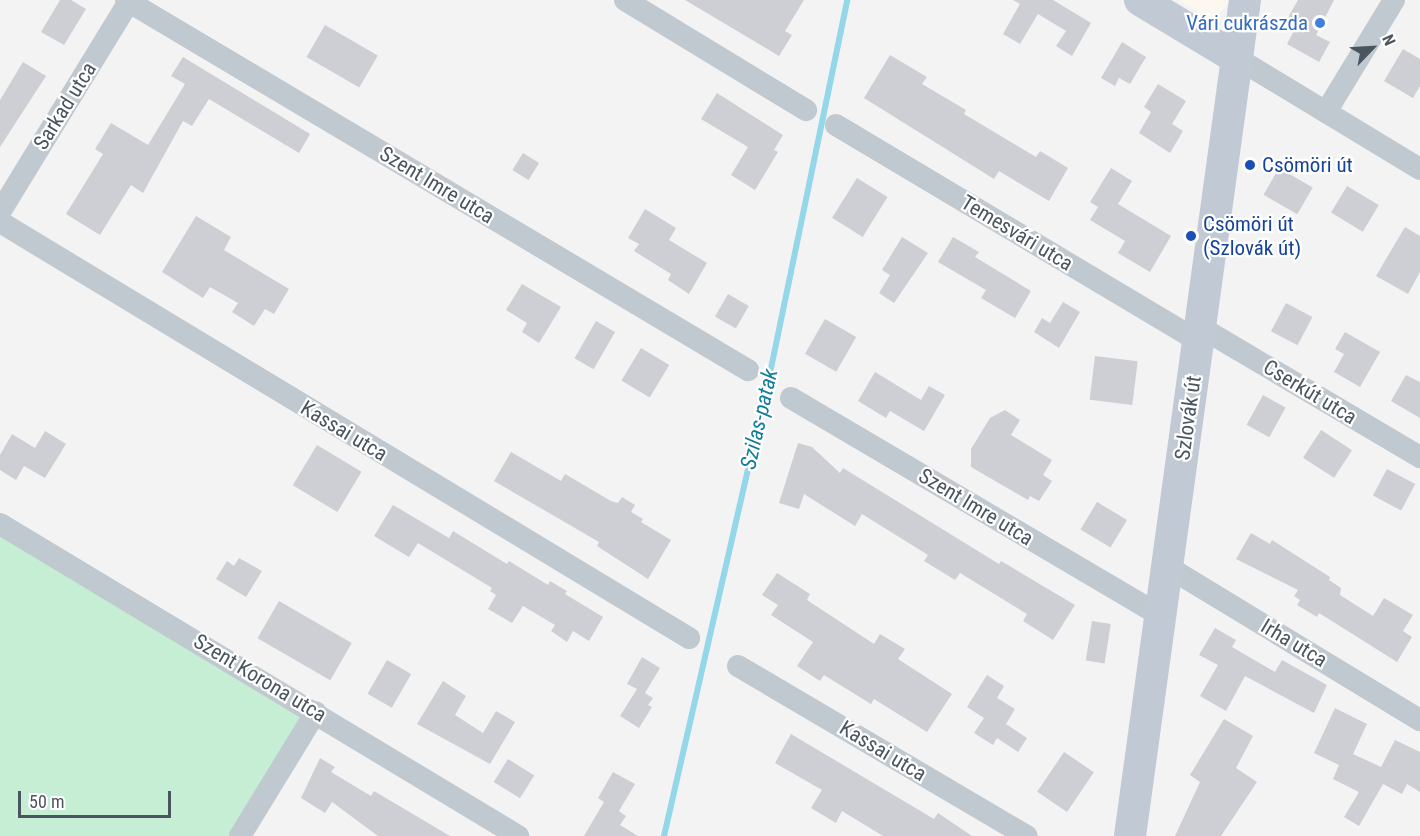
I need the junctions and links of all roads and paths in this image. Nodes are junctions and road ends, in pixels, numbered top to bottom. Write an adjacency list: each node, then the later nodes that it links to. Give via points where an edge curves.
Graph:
1 (625, 0): 7 (street)
2 (1140, 0): 6 (main road)
3 (1245, 0): 6 (main road, Szlovák út)
4 (1394, 0): 8 (street)
5 (128, 1): 11 (street, Sarkad utca); 14 (street, Szent Imre utca)
6 (1235, 57): 8 (street); 13 (main road, Szlovák út)
7 (806, 110)
8 (1326, 111): 10 (street)
9 (836, 125): 13 (street, Temesvári utca)
10 (1420, 169)
11 (0, 212)
12 (0, 222): 20 (street, Kassai utca)
13 (1199, 334): 16 (street, Cserkút utca); 18 (main road, Szlovák út)
14 (748, 370)
15 (791, 398): 19 (street, Szent Imre utca)
16 (1420, 457)
17 (0, 524): 22 (street, Szent Korona utca)
18 (1168, 567): 19 (main road, Szlovák út); 23 (street, Irha utca)
19 (1161, 616): 27 (main road, Szlovák út)
20 (689, 638)
21 (738, 666): 26 (street, Kassai utca)
22 (316, 712): 24 (street); 25 (street, Szent Korona utca)
23 (1420, 720)
24 (240, 836)
25 (518, 836)
26 (1027, 836)
27 (1130, 836)

